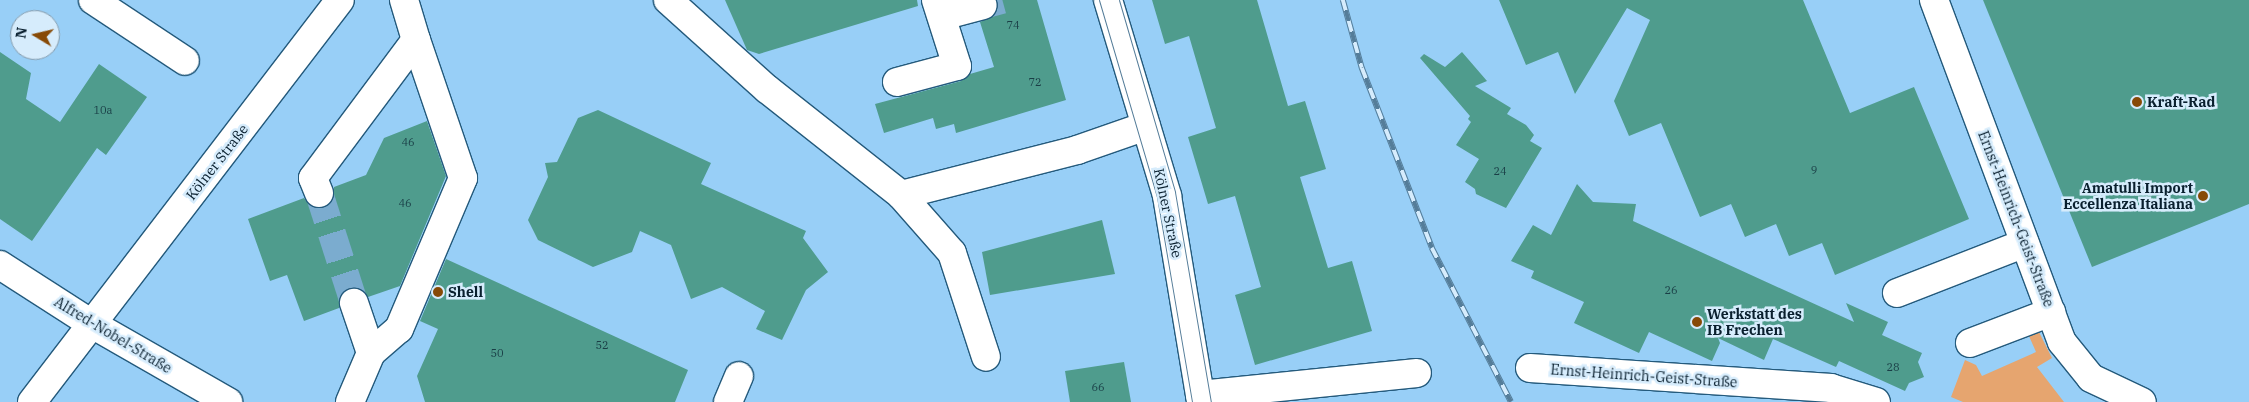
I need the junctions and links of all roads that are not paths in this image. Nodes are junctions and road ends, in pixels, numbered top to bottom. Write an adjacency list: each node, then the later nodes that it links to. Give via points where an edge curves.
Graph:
1 (93, 0): 10 (street)
2 (340, 0): 20 (street, Kölner Straße)
3 (404, 0): 9 (street)
4 (668, 0): 14 (street, via 774,94)
5 (1108, 0): 12 (street, Kölner Straße)
6 (1934, 0): 15 (street, Ernst-Heinrich-Geist-Straße)
7 (983, 5): 8 (street)
8 (939, 8): 11 (street, via 957,66)
9 (416, 40): 13 (street, via 313,178); 22 (street, via 463,178 399,329)
10 (185, 61)
11 (898, 82)
12 (1146, 126): 14 (street, via 1077,150); 28 (street, Kölner Straße, via 1167,196)
13 (318, 193)
14 (901, 196): 23 (street, via 952,254)
15 (2025, 243): 17 (street); 19 (street, Ernst-Heinrich-Geist-Straße)
16 (0, 265): 20 (street, Alfred-Nobel-Straße)
17 (1897, 293)
18 (354, 303): 22 (street)
19 (2051, 312): 21 (street); 34 (street, Ernst-Heinrich-Geist-Straße, via 2062,342 2079,367 2102,385)
20 (92, 324): 29 (street, Kölner Straße); 30 (street, Alfred-Nobel-Straße)
21 (1970, 343)
22 (371, 353): 31 (street)
23 (986, 357)
24 (1530, 368): 27 (street, Ernst-Heinrich-Geist-Straße)
25 (1417, 373): 28 (street)
26 (739, 376): 32 (street)
27 (1747, 393): 33 (street, Ernst-Heinrich-Geist-Straße, via 1831,388)
28 (1200, 399)
29 (32, 402)
30 (228, 402)
31 (350, 402)
32 (728, 402)
33 (1876, 402)
34 (2142, 402)

